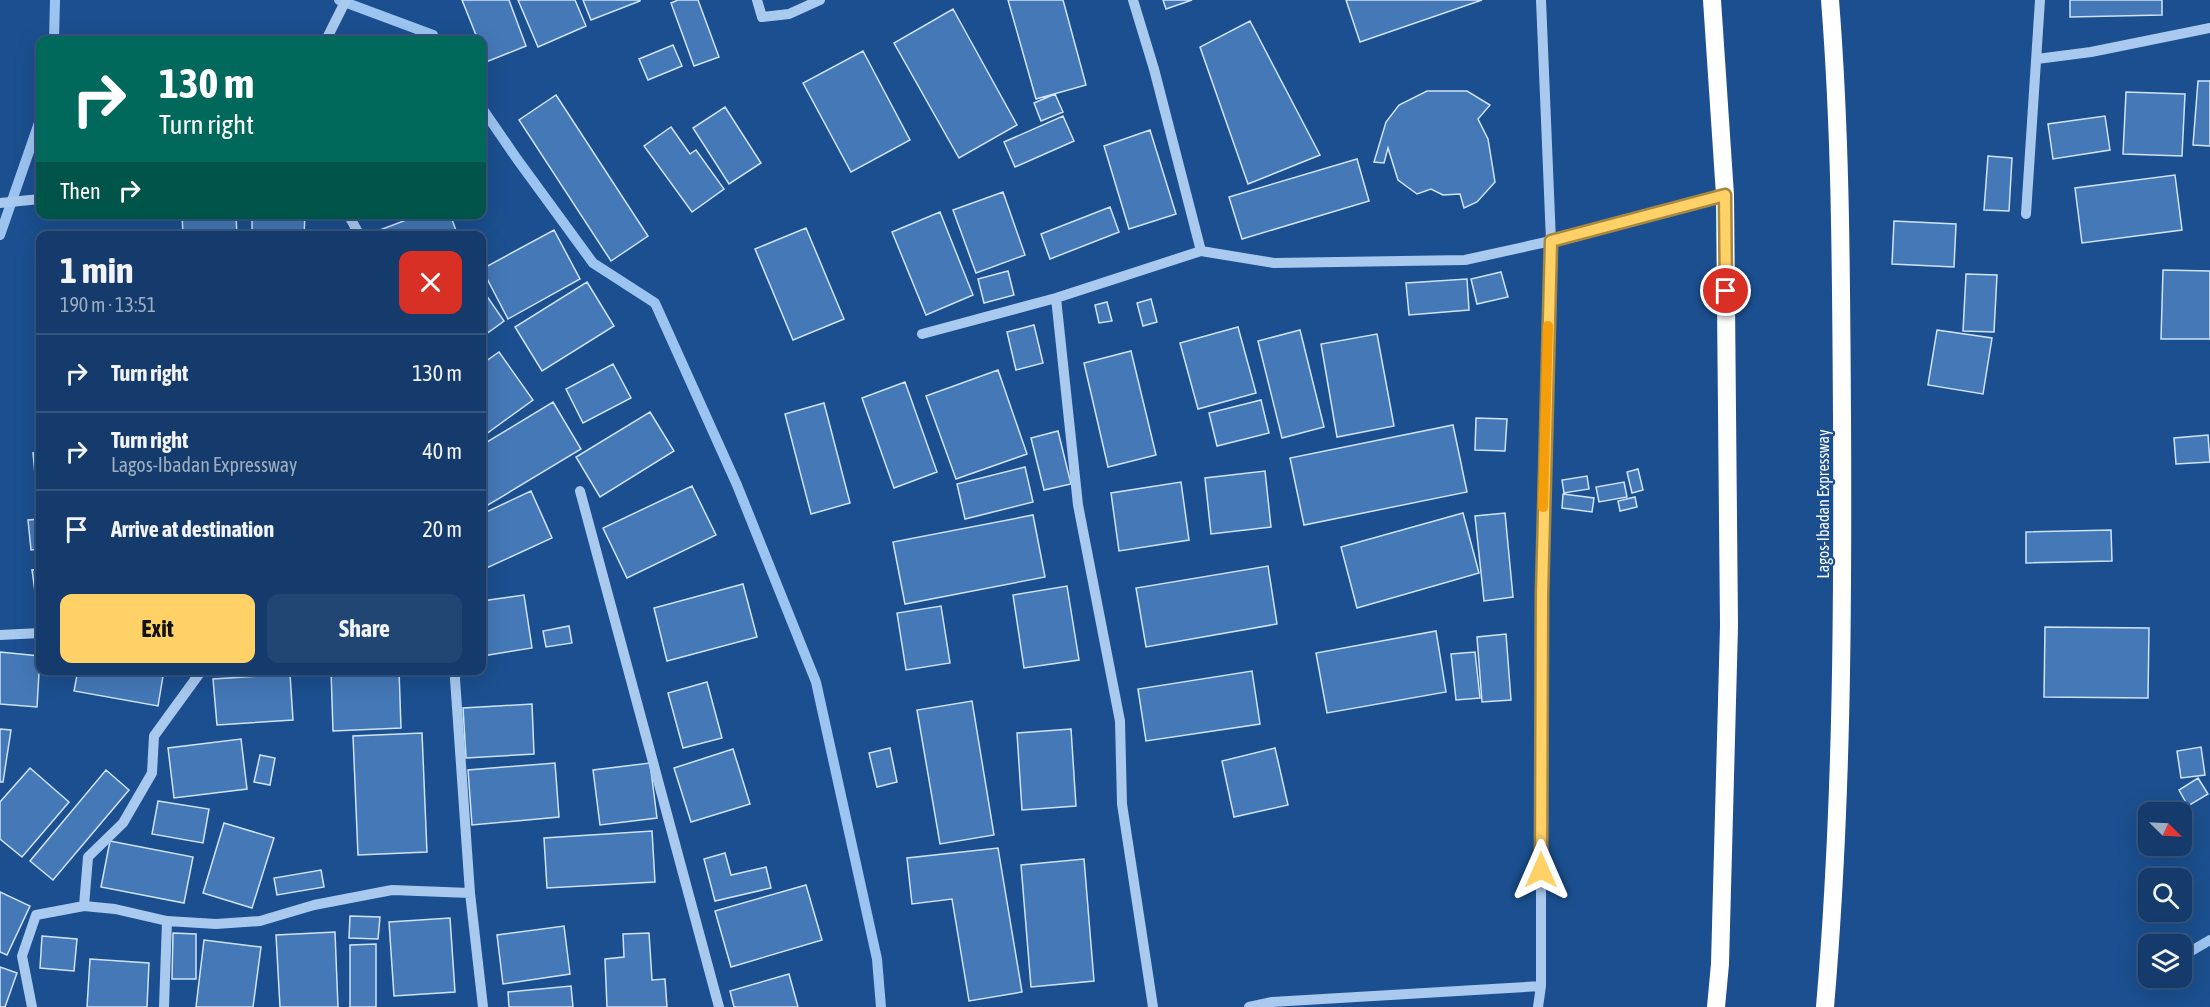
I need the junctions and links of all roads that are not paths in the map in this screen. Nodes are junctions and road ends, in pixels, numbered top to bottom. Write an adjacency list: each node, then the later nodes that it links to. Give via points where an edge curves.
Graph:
1 (346, 0): 10 (street)
2 (757, 0): 3 (street, via 762,17 789,14)
3 (820, 0)
4 (1133, 0): 17 (street)
5 (1541, 0): 16 (street)
6 (1712, 0): 12 (highway)
7 (1830, 0): 37 (highway, Lagos-Ibadan Expressway, via 1840,197 1843,579 1833,912)
8 (2040, 0): 11 (street)
9 (2210, 27): 11 (street)
10 (328, 36)
11 (2037, 59): 15 (street)
12 (1725, 195): 16 (street); 36 (highway, via 1729,626)
13 (36, 199): 14 (street)
14 (0, 203)
15 (2026, 214)
16 (1551, 241): 17 (street, via 1465,260 1274,263); 28 (street, via 1541,627)
17 (1201, 250): 18 (street)
18 (1056, 298): 19 (street); 33 (street, via 1078,505 1120,721 1122,804)
19 (922, 334)
20 (580, 491): 32 (street)
21 (36, 633): 22 (street)
22 (0, 635)
23 (198, 675): 26 (street, via 154,736 152,773 123,823 88,857)
24 (455, 675): 25 (street)
25 (470, 893): 27 (street, via 392,890 314,904 260,921); 31 (street)
26 (84, 906): 27 (street); 29 (street, via 36,915 22,956)
27 (167, 921): 30 (street)
28 (1541, 986): 34 (street, via 1272,1002); 35 (street)
29 (32, 1007)
30 (164, 1007)
31 (483, 1007)
32 (719, 1007)
33 (1153, 1007)
34 (1249, 1007)
35 (1538, 1007)
36 (1716, 1007)
37 (1824, 1007)

